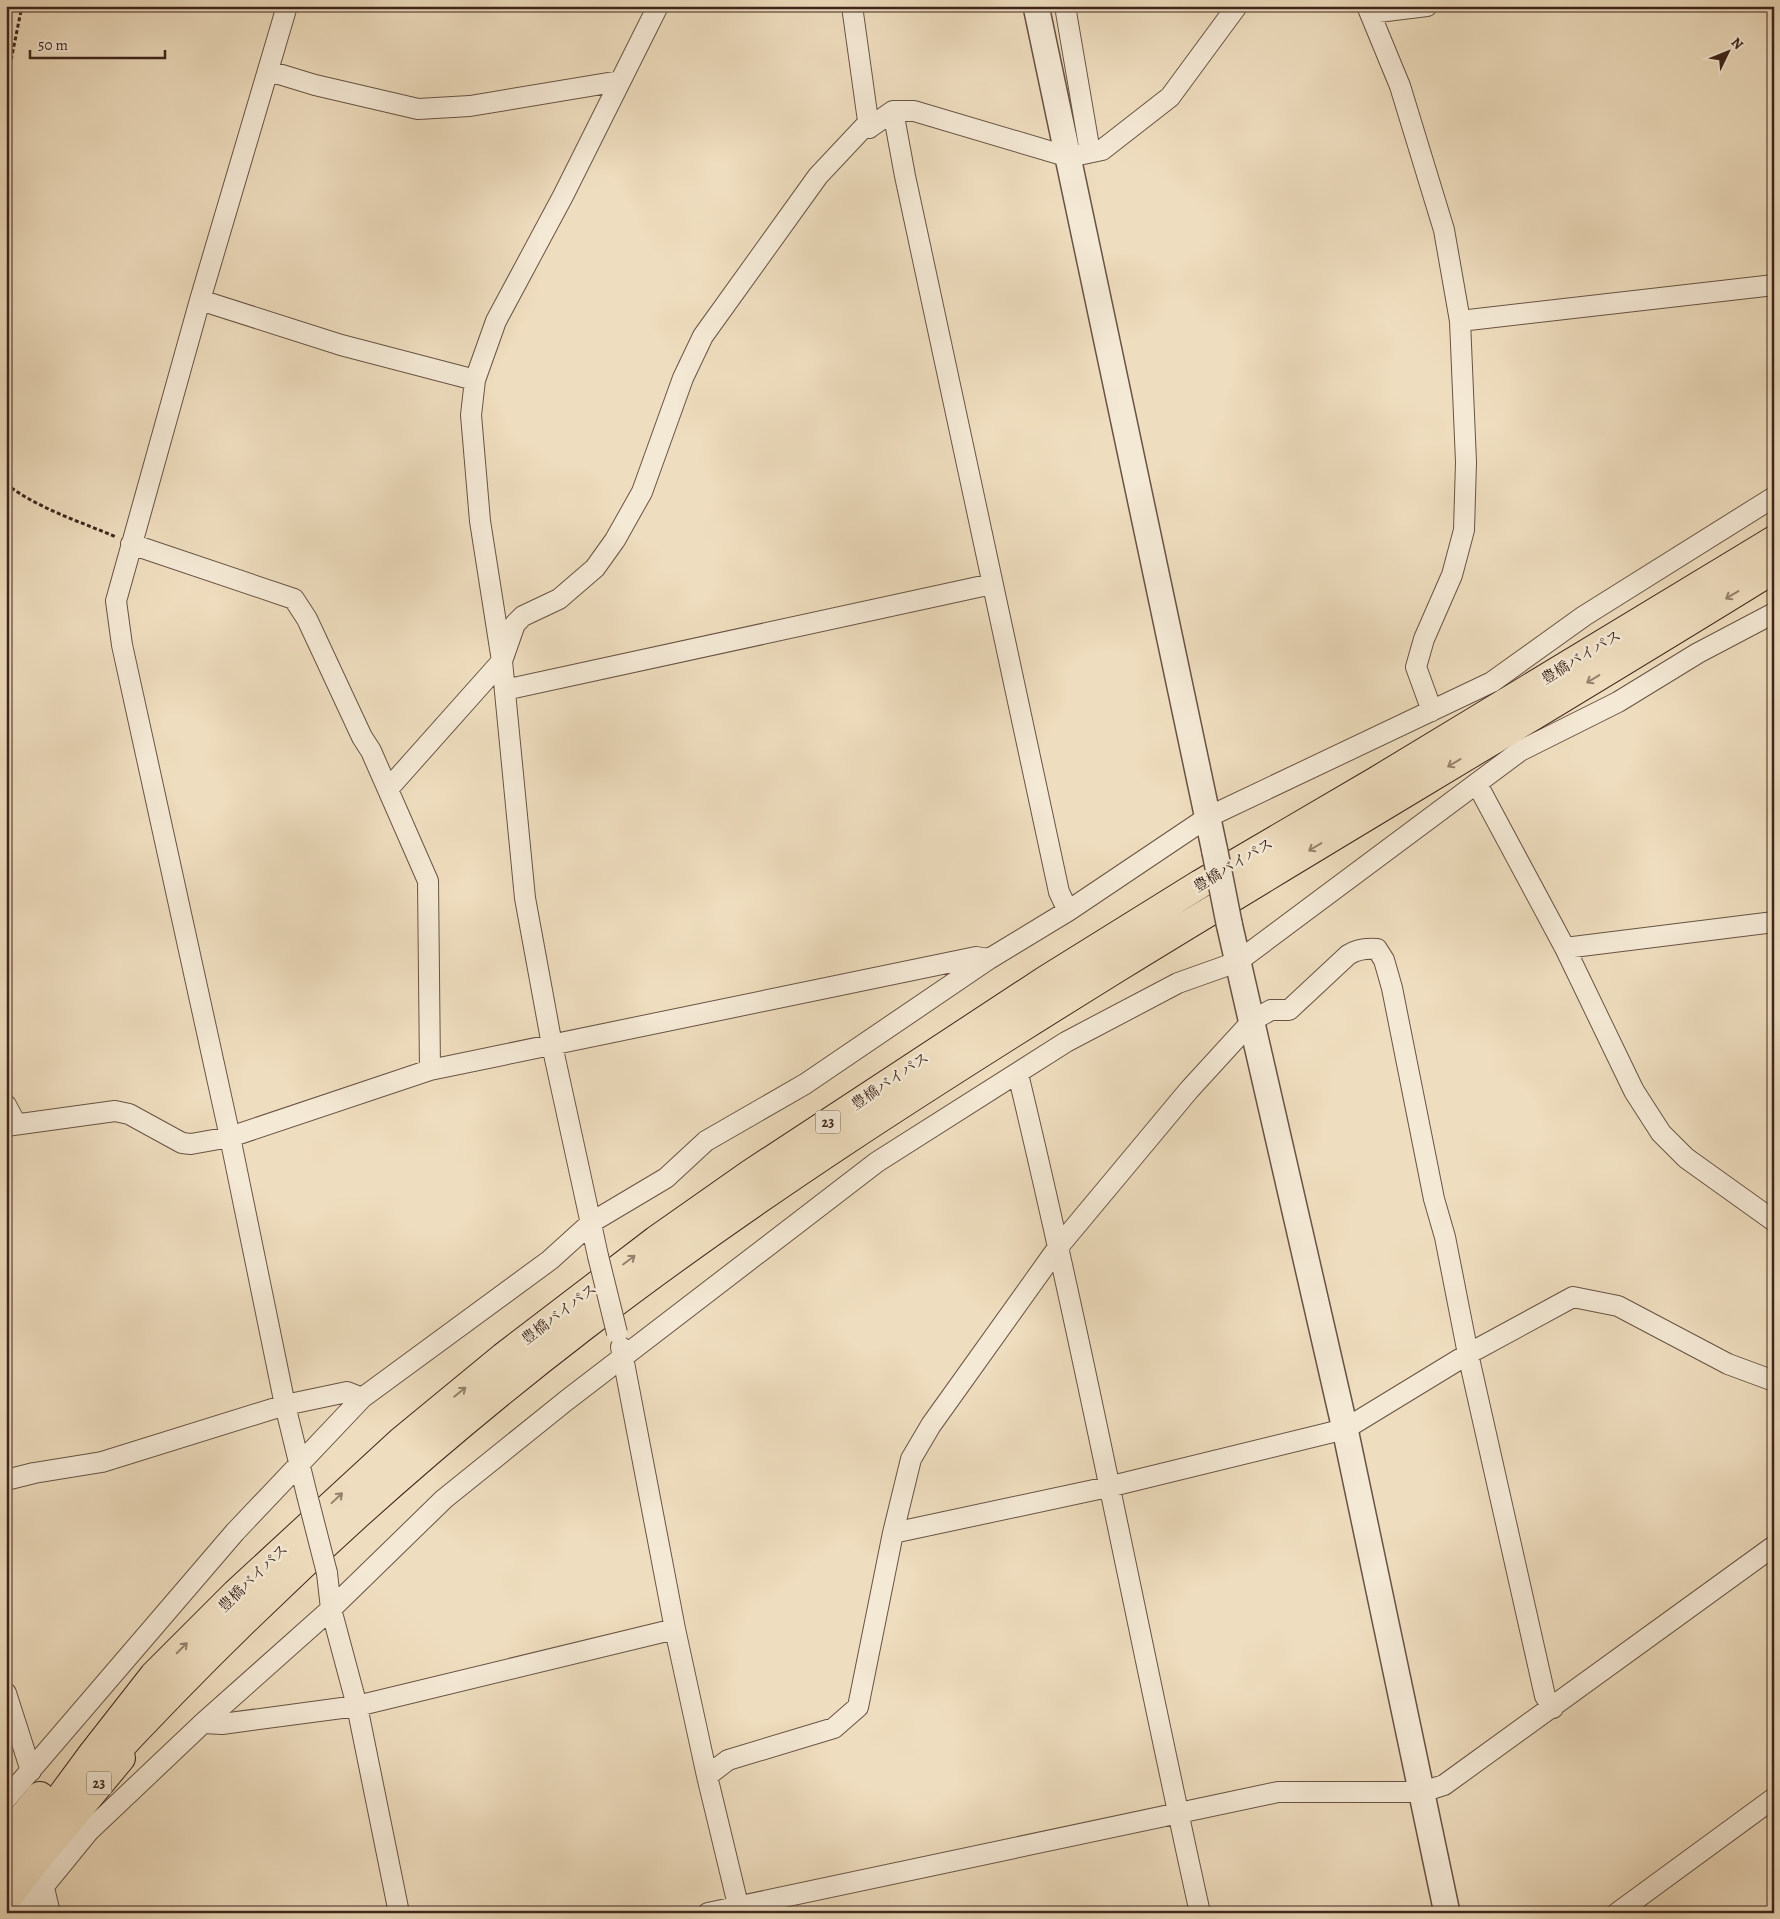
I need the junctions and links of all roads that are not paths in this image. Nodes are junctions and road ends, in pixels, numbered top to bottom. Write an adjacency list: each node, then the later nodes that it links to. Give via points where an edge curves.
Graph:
1 (287, 6): 9 (street)
2 (658, 6): 10 (street)
3 (852, 6): 12 (street)
4 (1036, 6): 13 (street)
5 (1065, 6): 13 (street)
6 (1236, 6): 13 (street, via 1170,97 1102,150)
7 (1427, 6): 8 (street)
8 (1368, 9): 16 (street, via 1400,86 1444,230)
9 (269, 70): 10 (street, via 315,85 418,109 470,106); 15 (street)
10 (620, 81): 17 (street, via 496,321)
11 (893, 111): 12 (street); 13 (street, via 914,111); 22 (street)
12 (869, 128): 24 (street, via 864,127 818,176 703,336 682,378 642,492 615,540 595,568 560,599 524,616 515,624)
13 (1080, 154): 29 (street)
14 (1774, 285): 16 (street)
15 (200, 300): 17 (street, via 342,345); 20 (street)
16 (1460, 321): 26 (street, via 1466,462 1464,530 1452,575 1424,639 1416,667)
17 (475, 380): 24 (street, via 471,415 479,513)
18 (1774, 496): 26 (street, via 1584,616 1492,682)
19 (1774, 540): 59 (highway, 豊橋バイパス / 23, one-way to 19, via 236,1593 401,1441 568,1307 711,1202 1052,976)
20 (130, 544): 28 (street, via 294,599 307,619); 41 (street, via 116,600 122,645)
21 (1774, 570): 58 (highway, 豊橋バイパス / 23, one-way to 58, via 1055,1006 760,1199 585,1325 465,1421 254,1610)
22 (992, 584): 25 (street); 30 (street, via 1059,892)
23 (1774, 613): 27 (street, via 1698,653 1618,702 1520,751)
24 (502, 661): 25 (street); 28 (street)
25 (505, 690): 36 (street, via 525,898)
26 (1432, 712): 29 (street)
27 (1476, 784): 32 (street); 34 (street)
28 (388, 789): 37 (street, via 428,881)
29 (1208, 818): 30 (street); 34 (street, bridge)
30 (1068, 911): 33 (street)
31 (1774, 922): 32 (street)
32 (1565, 948): 42 (street, via 1634,1091 1661,1133 1686,1158)
33 (989, 959): 36 (street, via 976,957); 43 (street, via 805,1084 706,1141 666,1178)
34 (1237, 962): 35 (street); 38 (street, via 1178,983 1066,1042)
35 (1253, 1020): 44 (street, via 1189,1090); 45 (street, via 1271,1010 1289,1010 1356,950 1377,949 1384,960); 50 (street)
36 (552, 1045): 37 (street); 43 (street)
37 (430, 1070): 41 (street)
38 (1018, 1074): 44 (street); 46 (street, via 877,1162)
39 (6, 1104): 40 (street)
40 (11, 1125): 41 (street, via 115,1112 129,1114 182,1143)
41 (230, 1137): 49 (street)
42 (1774, 1221)
43 (592, 1222): 46 (street, bridge); 48 (street, via 550,1260)
44 (1059, 1246): 53 (street); 54 (street, via 931,1424 911,1459)
45 (1468, 1354): 47 (street, via 1573,1297 1618,1306 1728,1364); 50 (street); 62 (street, via 1545,1696)
46 (624, 1358): 56 (street, via 444,1499); 57 (street)
47 (1774, 1381)
48 (362, 1398): 49 (street, via 347,1392); 51 (street)
49 (285, 1405): 51 (street); 52 (street, via 102,1462)
50 (1345, 1429): 53 (street); 66 (street)
51 (300, 1464): 56 (street, bridge, via 327,1573); 64 (street, via 235,1532)
52 (6, 1480)
53 (1108, 1487): 54 (street); 69 (street)
54 (893, 1533): 65 (street, via 858,1707 834,1728 728,1760)
55 (1774, 1546): 62 (street)
56 (331, 1609): 61 (street); 63 (street)
57 (675, 1629): 61 (street); 65 (street)
58 (197, 1670): 71 (highway, 豊橋バイパス / 23); 73 (highway, 23, via 178,1699 109,1770)
59 (154, 1675): 70 (highway, 23, via 108,1719); 71 (highway, 豊橋バイパス / 23)
60 (6, 1693): 64 (street)
61 (357, 1706): 63 (street); 77 (street)
62 (1553, 1708): 66 (street, via 1444,1785)
63 (204, 1724): 72 (street, via 89,1831)
64 (31, 1771): 68 (street)
65 (707, 1776): 74 (street)
66 (1422, 1792): 69 (street, via 1278,1792); 80 (street)
67 (1774, 1798): 81 (street)
68 (6, 1799)
69 (1178, 1813): 74 (street); 79 (street)
70 (6, 1837)
71 (9, 1868)
72 (44, 1888): 75 (street); 76 (street)
73 (6, 1900)
74 (740, 1909): 78 (street)
75 (22, 1913)
76 (50, 1913)
77 (399, 1913)
78 (708, 1913)
79 (1200, 1913)
80 (1447, 1913)
81 (1617, 1913)

